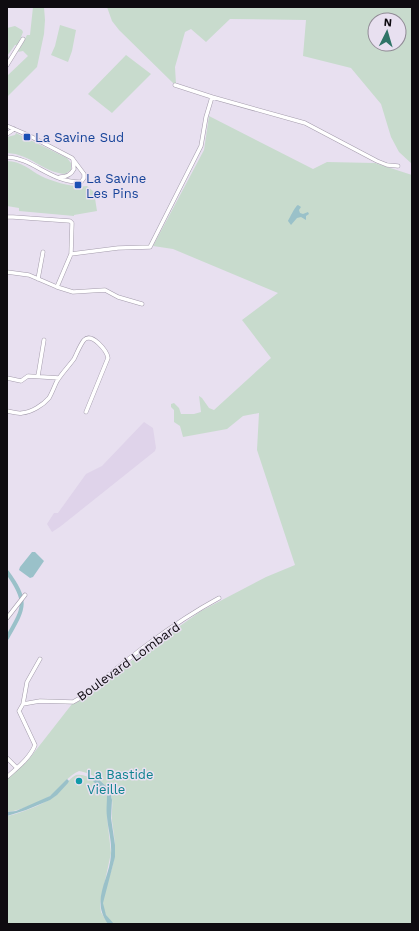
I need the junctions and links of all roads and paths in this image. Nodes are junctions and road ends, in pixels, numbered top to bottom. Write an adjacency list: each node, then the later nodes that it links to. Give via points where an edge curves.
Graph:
1 (23, 39): 2 (street)
2 (7, 65)
3 (175, 85): 4 (street)
4 (212, 96): 10 (street, via 305,123 387,165); 14 (street, via 201,146 150,247)
5 (8, 126): 6 (street)
6 (14, 128): 7 (street); 9 (street)
7 (7, 134)
8 (7, 157): 11 (street, via 24,160)
9 (72, 158): 11 (street, via 74,169 71,174); 11 (street, via 84,176 82,180 78,182)
10 (398, 166)
11 (55, 176)
12 (7, 217): 14 (street, via 70,221)
13 (43, 252): 16 (street)
14 (71, 254): 17 (street)
15 (7, 272): 16 (street)
16 (38, 279): 17 (street)
17 (57, 286): 18 (street, via 72,292 105,290 118,298)
18 (142, 304)
19 (44, 340): 20 (street)
20 (38, 376): 21 (street, via 28,376 21,381); 22 (street)
21 (7, 378)
22 (59, 378): 23 (street, via 49,397 36,408 23,413); 24 (street, via 88,338 94,339 107,354 108,358)
23 (7, 411)
24 (86, 412)
25 (25, 594): 27 (street)
26 (219, 598): 29 (street, Boulevard Lombard, via 150,644 73,702 40,701)
27 (7, 618)
28 (40, 659): 29 (street, via 27,682)
29 (23, 704): 31 (street, via 19,711 35,745)
30 (7, 758): 31 (street)
31 (17, 768): 32 (street)
32 (7, 777)

